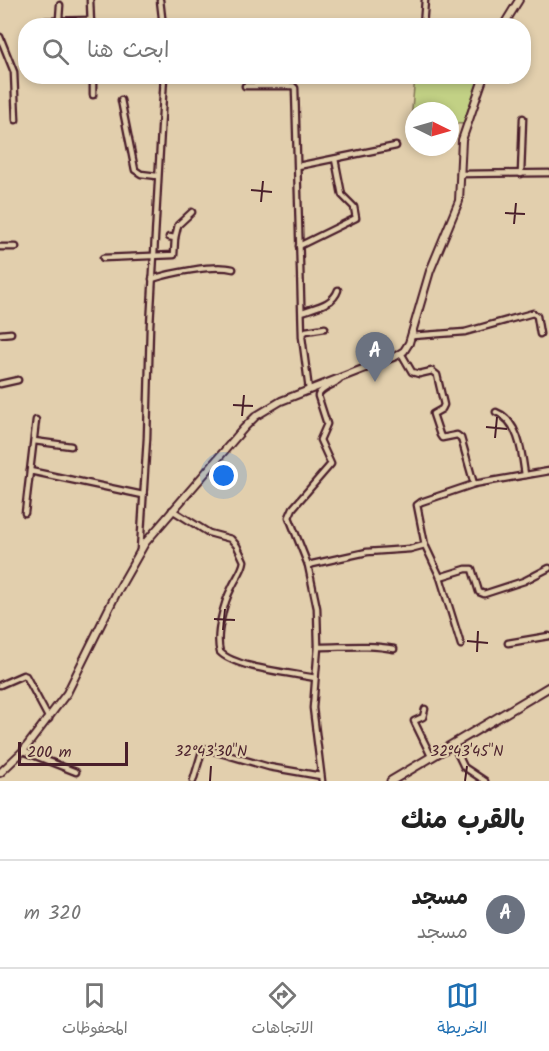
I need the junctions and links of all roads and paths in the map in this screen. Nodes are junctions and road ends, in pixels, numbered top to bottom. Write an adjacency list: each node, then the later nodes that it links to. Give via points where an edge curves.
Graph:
1 (90, 0): 7 (street)
2 (160, 0): 8 (street)
3 (425, 0): 9 (street)
4 (519, 0): 10 (main road)
5 (60, 5): 6 (street)
6 (59, 18)
7 (91, 18)
8 (162, 18)
9 (424, 18)
10 (508, 18)
11 (0, 37): 19 (street, via 14,72)
12 (93, 84): 16 (street)
13 (164, 84): 26 (street)
14 (481, 84): 24 (main road, via 462,140)
15 (245, 86): 22 (street, via 294,87)
16 (93, 95)
17 (121, 99): 26 (street, via 135,170)
18 (523, 118): 25 (street)
19 (16, 120)
20 (396, 146): 21 (street)
21 (335, 159): 22 (street); 28 (street, via 342,195 354,207 356,218)
22 (298, 166): 28 (street)
23 (549, 173): 25 (street)
24 (460, 174): 25 (street); 41 (main road, via 459,201 430,271)
25 (521, 174)
26 (158, 176): 31 (street)
27 (192, 212): 31 (street, via 178,225 172,238 174,255)
28 (299, 246): 36 (street)
29 (0, 247): 30 (street)
30 (16, 247)
31 (154, 255): 32 (street); 34 (street)
32 (103, 258)
33 (233, 268): 34 (street, via 225,266)
34 (152, 279): 56 (street)
35 (338, 290): 36 (street, via 326,304)
36 (302, 312): 42 (street)
37 (325, 328): 42 (street, via 306,331)
38 (10, 333): 39 (street)
39 (0, 334)
40 (540, 334): 41 (street, via 533,313 465,332)
41 (412, 336): 43 (main road)
42 (302, 337): 47 (street)
43 (401, 354): 44 (main road); 55 (street, via 412,372 432,371 436,375 444,405 433,414 440,437 461,438)
44 (341, 378): 47 (main road); 61 (street, via 318,396 327,424 321,442 330,464 290,513)
45 (18, 380): 46 (street)
46 (0, 384)
47 (309, 390): 57 (main road, via 256,416)
48 (496, 412): 54 (street, via 519,438)
49 (36, 420): 50 (street)
50 (34, 441): 51 (street); 52 (street)
51 (71, 446)
52 (30, 471): 56 (street); 58 (street)
53 (549, 471): 54 (street)
54 (525, 475): 55 (street)
55 (474, 484): 59 (street, via 418,503)
56 (143, 495): 60 (street)
57 (172, 510): 60 (main road); 69 (street, via 209,533 231,539 244,561 223,615 220,652 243,663)
58 (25, 513)
59 (425, 545): 61 (street, via 367,552); 63 (street)
60 (140, 550): 73 (main road, via 67,693)
61 (308, 566): 67 (street, via 317,608)
62 (549, 568): 63 (street, via 484,594 479,592 472,569)
63 (440, 577): 66 (street)
64 (549, 636): 65 (street)
65 (508, 643)
66 (461, 645)
67 (318, 647): 68 (street); 69 (street)
68 (394, 648)
69 (315, 678): 79 (street, via 313,708)
70 (0, 685): 73 (street, via 26,675)
71 (549, 687): 74 (main road)
72 (425, 709): 76 (street, via 423,717 414,721)
73 (49, 719): 75 (main road)
74 (453, 744): 76 (main road); 82 (street, via 464,767)
75 (23, 751): 77 (street); 78 (main road)
76 (431, 756): 81 (main road)
77 (76, 772)
78 (0, 773)
79 (322, 779): 80 (street, via 203,747)
80 (193, 781)
81 (392, 781)
82 (485, 781)

